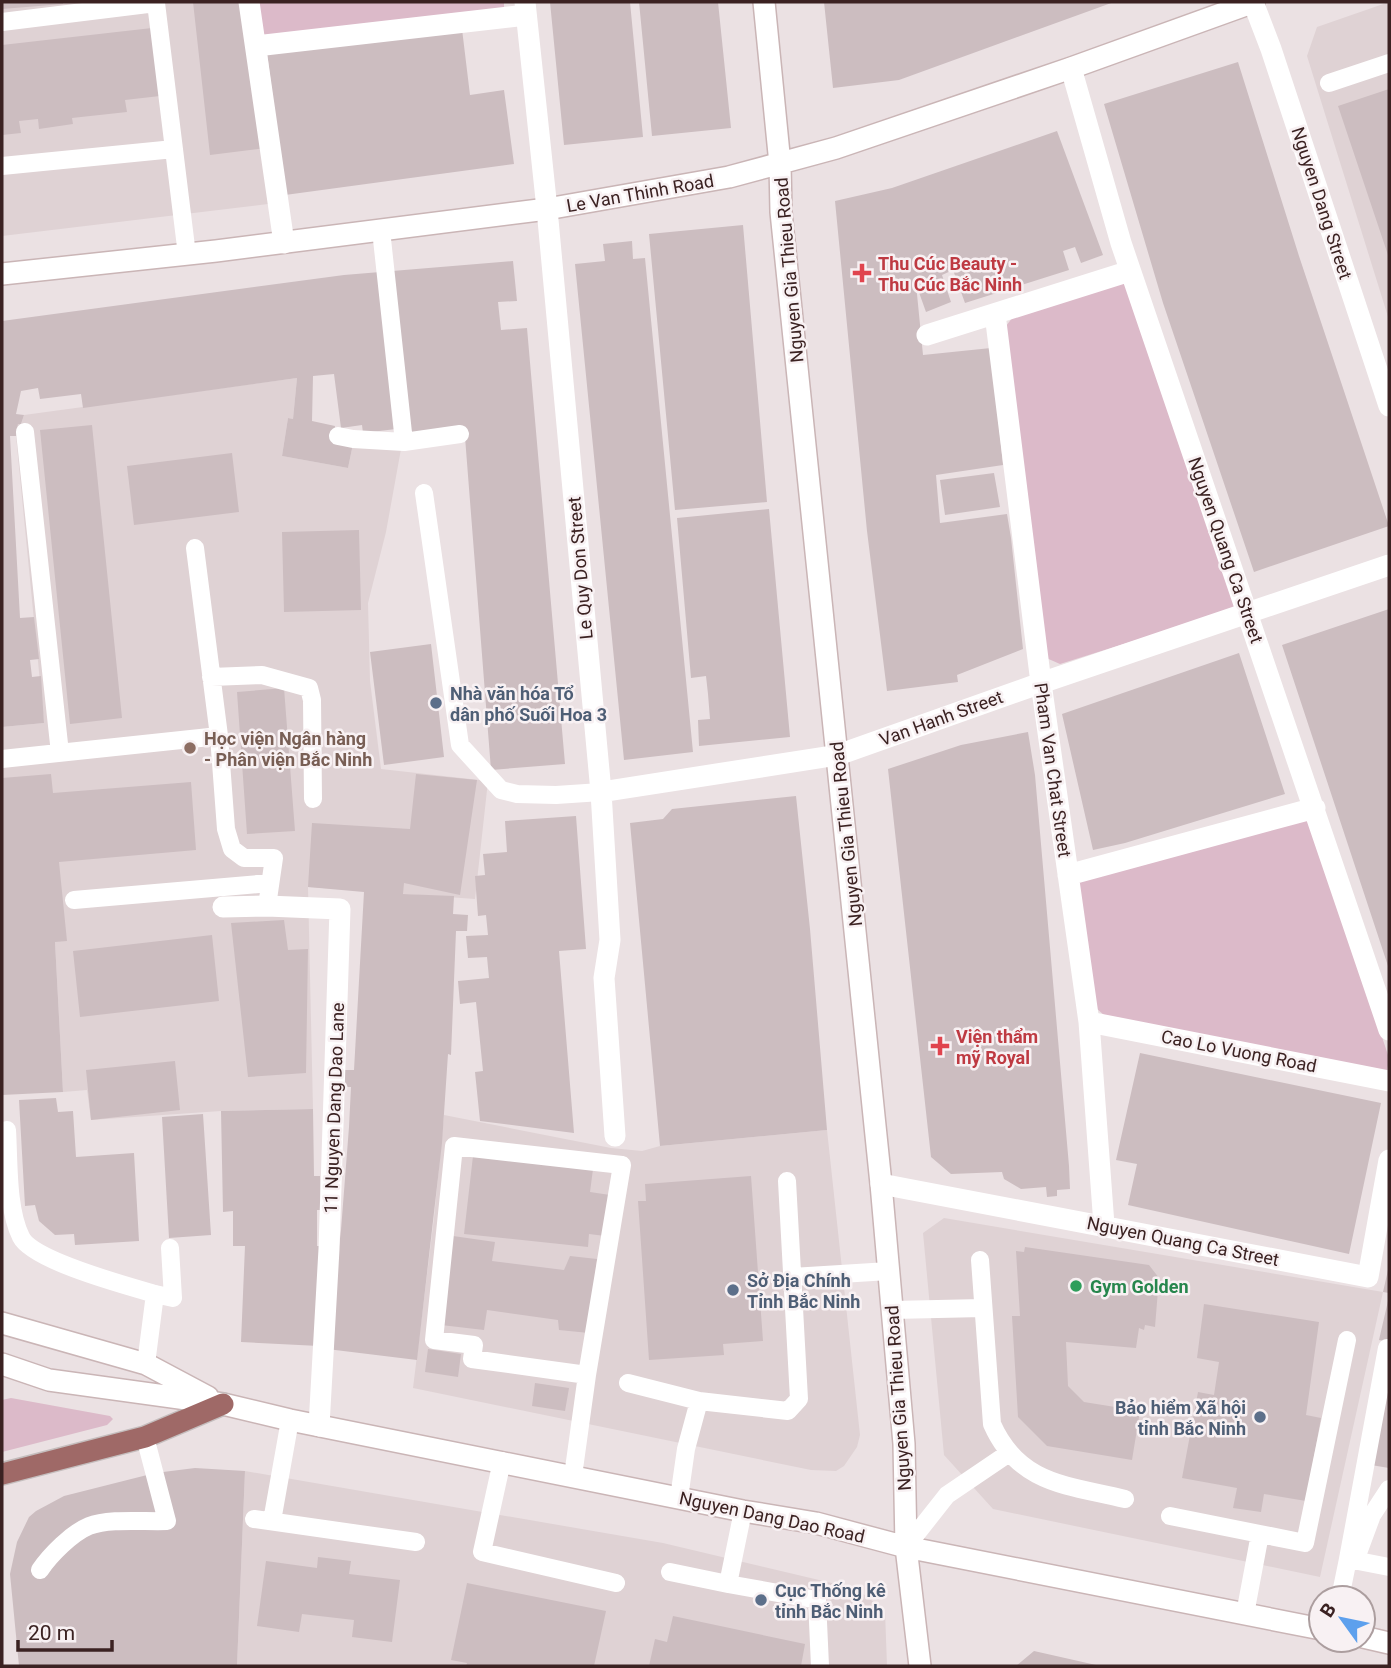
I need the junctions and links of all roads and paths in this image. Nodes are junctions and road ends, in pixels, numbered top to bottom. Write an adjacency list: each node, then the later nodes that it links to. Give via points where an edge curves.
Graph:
1 (249, 2): 6 (street)
2 (764, 2): 11 (street, Nguyen Gia Thieu Road)
3 (1253, 2): 8 (street, Le Van Thinh Road); 21 (street, Nguyen Dang Street)
4 (525, 8): 6 (street); 13 (street, Le Quy Don Street)
5 (2, 22): 10 (lane, via 156,3)
6 (256, 46): 15 (street)
7 (1389, 63): 9 (lane)
8 (1071, 68): 11 (street, Le Van Thinh Road); 17 (street, Nguyen Quang Ca Street)
9 (1329, 83)
10 (174, 149): 12 (lane); 16 (lane)
11 (780, 164): 13 (street, Le Van Thinh Road); 34 (street, Nguyen Gia Thieu Road, via 781,212)
12 (2, 166)
13 (547, 209): 14 (street, Le Van Thinh Road); 36 (street, Le Quy Don Street)
14 (382, 230): 15 (street, Le Van Thinh Road); 25 (lane)
15 (284, 243): 16 (street, Le Van Thinh Road)
16 (187, 254): 18 (street, Le Van Thinh Road)
17 (1130, 271): 19 (street); 29 (street, Nguyen Quang Ca Street)
18 (2, 274)
19 (995, 314): 20 (street); 31 (street, Pham Van Chat Street)
20 (927, 335)
21 (1389, 406)
22 (25, 432): 33 (lane)
23 (460, 434): 25 (lane)
24 (338, 436): 25 (lane)
25 (404, 442)
26 (424, 493): 36 (lane, via 460,745 501,790 543,795)
27 (195, 548): 30 (lane)
28 (1389, 565): 29 (street, Van Hanh Street)
29 (1248, 614): 31 (street, Van Hanh Street); 38 (street, Nguyen Quang Ca Street)
30 (211, 677): 32 (lane); 37 (lane, via 262,676 309,688)
31 (1041, 683): 34 (street, Van Hanh Street); 39 (street, Pham Van Chat Street)
32 (219, 736): 33 (lane); 40 (lane, via 226,829 232,849 244,858 274,858)
33 (60, 753): 35 (lane)
34 (838, 755): 36 (street, Van Hanh Street); 51 (street, Nguyen Gia Thieu Road)
35 (2, 759)
36 (601, 792): 48 (street, Le Quy Don Street, via 610,940 604,978)
37 (313, 799)
38 (1315, 808): 39 (street); 45 (street, Nguyen Quang Ca Street)
39 (1068, 875): 44 (street, Pham Van Chat Street)
40 (270, 883): 41 (lane); 42 (lane)
41 (74, 900)
42 (267, 906): 43 (street, 11 Nguyen Dang Dao Lane); 70 (street, 11 Nguyen Dang Dao Lane, via 340,909)
43 (223, 907)
44 (1089, 1021): 46 (street, Cao Lo Vuong Road); 52 (street, Pham Van Chat Street)
45 (1389, 1030)
46 (1389, 1081)
47 (7, 1130): 57 (lane, via 13,1219 23,1241 74,1269)
48 (615, 1136)
49 (1389, 1160): 52 (street, Nguyen Quang Ca Street, via 1368,1277)
50 (788, 1181): 56 (lane)
51 (881, 1184): 52 (street, Nguyen Quang Ca Street); 55 (street, Nguyen Gia Thieu Road)
52 (1104, 1226)
53 (170, 1248): 57 (lane, via 173,1298)
54 (980, 1260): 58 (lane)
55 (889, 1271): 56 (lane); 59 (street, Nguyen Gia Thieu Road)
56 (792, 1277): 67 (lane, via 799,1399 788,1411)
57 (155, 1294): 64 (lane)
58 (983, 1308): 59 (lane); 72 (lane, via 992,1424)
59 (892, 1310): 85 (street, Nguyen Gia Thieu Road, via 904,1444)
60 (2, 1323): 64 (street, Nguyen Dang Dao Road)
61 (1347, 1340): 83 (lane, via 1305,1543)
62 (1389, 1348): 86 (lane)
63 (2, 1364): 68 (street, Nguyen Dang Dao Road, via 49,1380)
64 (146, 1364): 68 (street, Nguyen Dang Dao Road)
65 (587, 1375): 65 (lane, via 622,1165 454,1146 434,1340 474,1345 472,1359); 75 (lane)
66 (628, 1383): 67 (lane)
67 (699, 1401): 77 (lane)
68 (223, 1404): 69 (street, Nguyen Dang Dao Road); 71 (main road)
69 (290, 1420): 70 (street, Nguyen Dang Dao Road); 82 (lane)
70 (318, 1426): 73 (street, Nguyen Dang Dao Road)
71 (145, 1437): 74 (main road); 88 (lane, via 167,1521 89,1526 60,1546)
72 (1009, 1453): 78 (lane, via 1044,1479); 85 (lane, via 947,1495)
73 (502, 1461): 75 (street, Nguyen Dang Dao Road); 90 (lane, via 482,1552)
74 (2, 1474)
75 (573, 1476): 77 (street, Nguyen Dang Dao Road)
76 (1389, 1489): 86 (lane)
77 (678, 1498): 79 (street, Nguyen Dang Dao Road)
78 (1125, 1499)
79 (743, 1511): 85 (street, Nguyen Dang Dao Road, via 816,1523); 91 (lane)
80 (1170, 1516): 83 (lane)
81 (254, 1519): 82 (lane)
82 (272, 1521): 84 (lane)
83 (1260, 1534): 93 (lane)
84 (416, 1542)
85 (906, 1547): 93 (street, Nguyen Dang Dao Road); 96 (street, Nguyen Gia Thieu Road)
86 (1352, 1559): 87 (lane); 92 (lane)
87 (1389, 1567)
88 (40, 1570)
89 (670, 1572): 91 (lane)
90 (616, 1583)
91 (728, 1584): 95 (lane, via 817,1600)
92 (1344, 1584)
93 (1245, 1614): 94 (street, Nguyen Dang Dao Road)
94 (1307, 1626)
95 (820, 1666)
96 (920, 1666)

